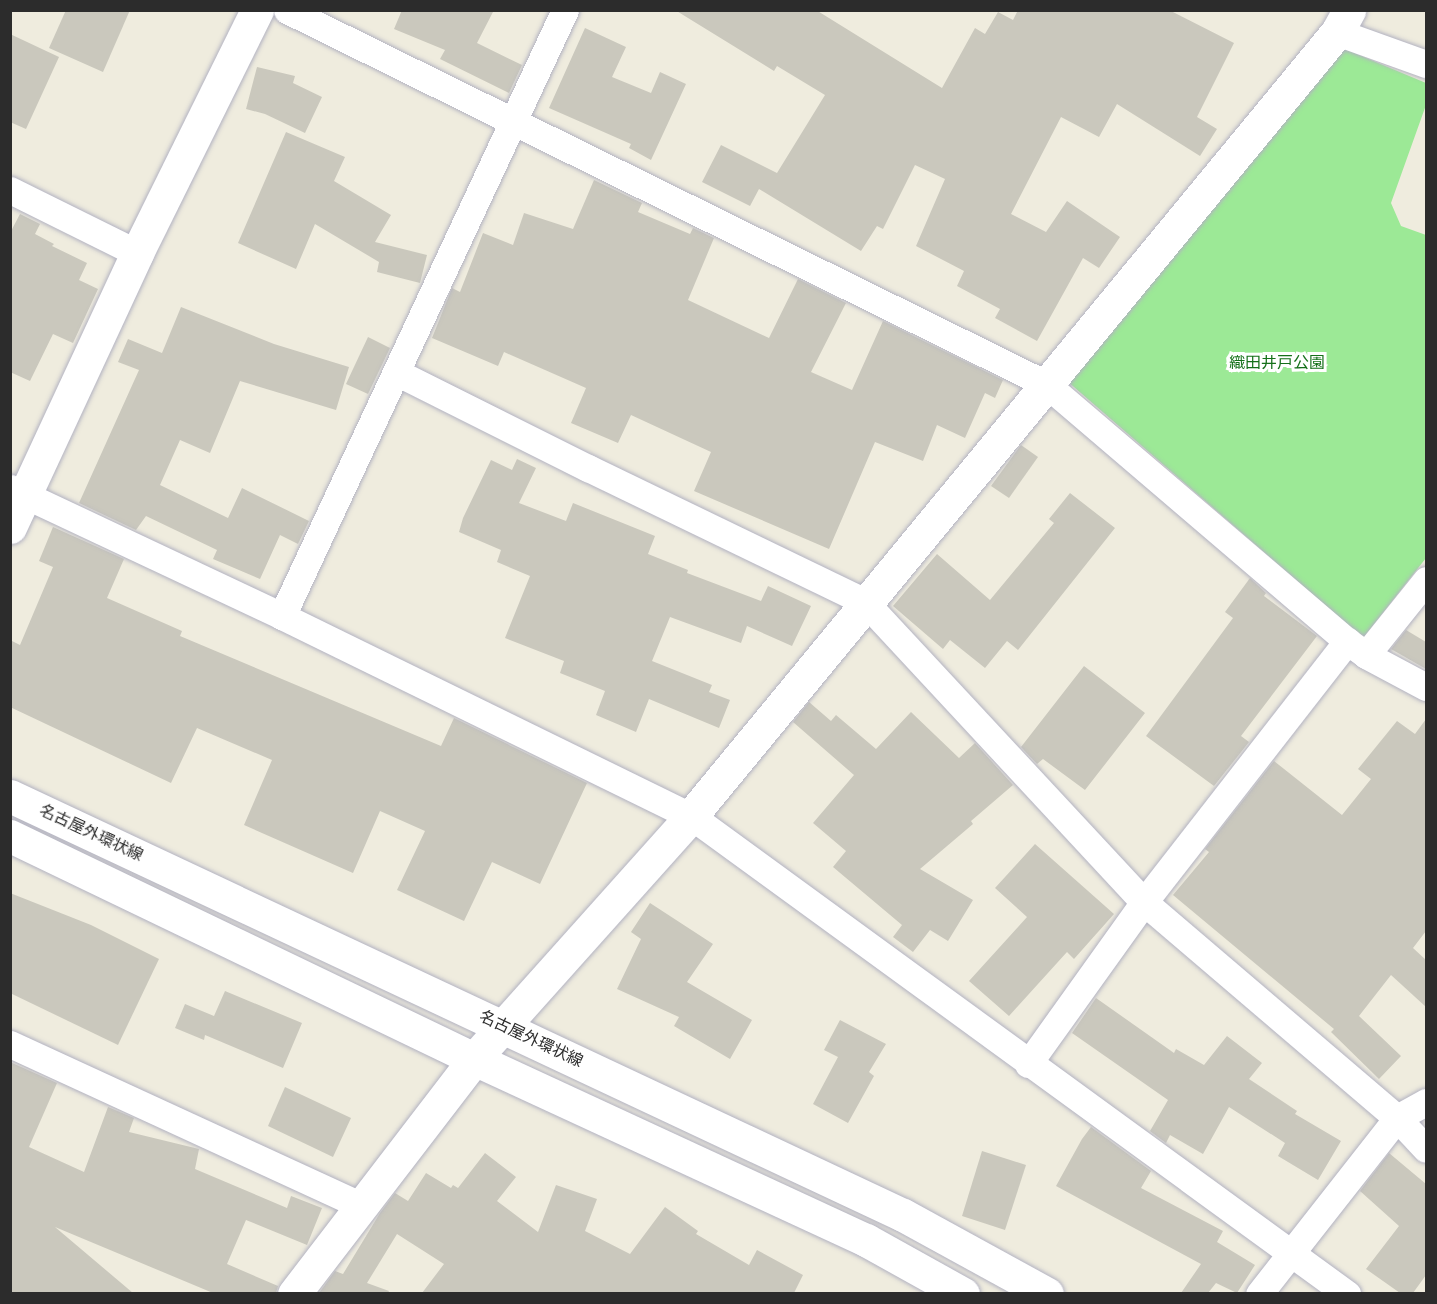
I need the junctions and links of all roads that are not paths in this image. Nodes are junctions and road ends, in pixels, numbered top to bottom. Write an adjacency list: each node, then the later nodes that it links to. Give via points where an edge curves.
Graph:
1 (257, 10): 8 (street)
2 (287, 10): 6 (street)
3 (566, 10): 6 (street)
4 (1343, 21): 5 (street); 10 (street)
5 (1426, 64)
6 (512, 122): 9 (street); 10 (street)
7 (10, 190): 8 (street)
8 (137, 253): 11 (street)
9 (396, 372): 14 (street); 15 (street)
10 (1046, 384): 14 (street); 16 (street)
11 (18, 492): 12 (street); 15 (street)
12 (10, 527)
13 (1426, 580): 16 (street)
14 (865, 602): 19 (street); 21 (street)
15 (282, 616): 19 (street)
16 (1356, 648): 17 (street); 21 (street)
17 (1426, 687)
18 (10, 796): 22 (street, 名古屋外環状線)
19 (691, 816): 22 (street); 25 (street)
20 (10, 836): 24 (street)
21 (1144, 902): 25 (street); 27 (street)
22 (504, 1026): 24 (street); 33 (street, 名古屋外環状線, via 903,1215)
23 (10, 1044): 29 (street)
24 (474, 1059): 29 (street); 32 (street, via 866,1240)
25 (1028, 1064): 30 (street)
26 (1426, 1102): 27 (street)
27 (1397, 1118): 28 (street); 30 (street)
28 (1426, 1149)
29 (362, 1206): 31 (street)
30 (1293, 1252): 34 (street); 35 (street)
31 (294, 1293)
32 (963, 1293)
33 (1047, 1293)
34 (1259, 1293)
35 (1347, 1293)

